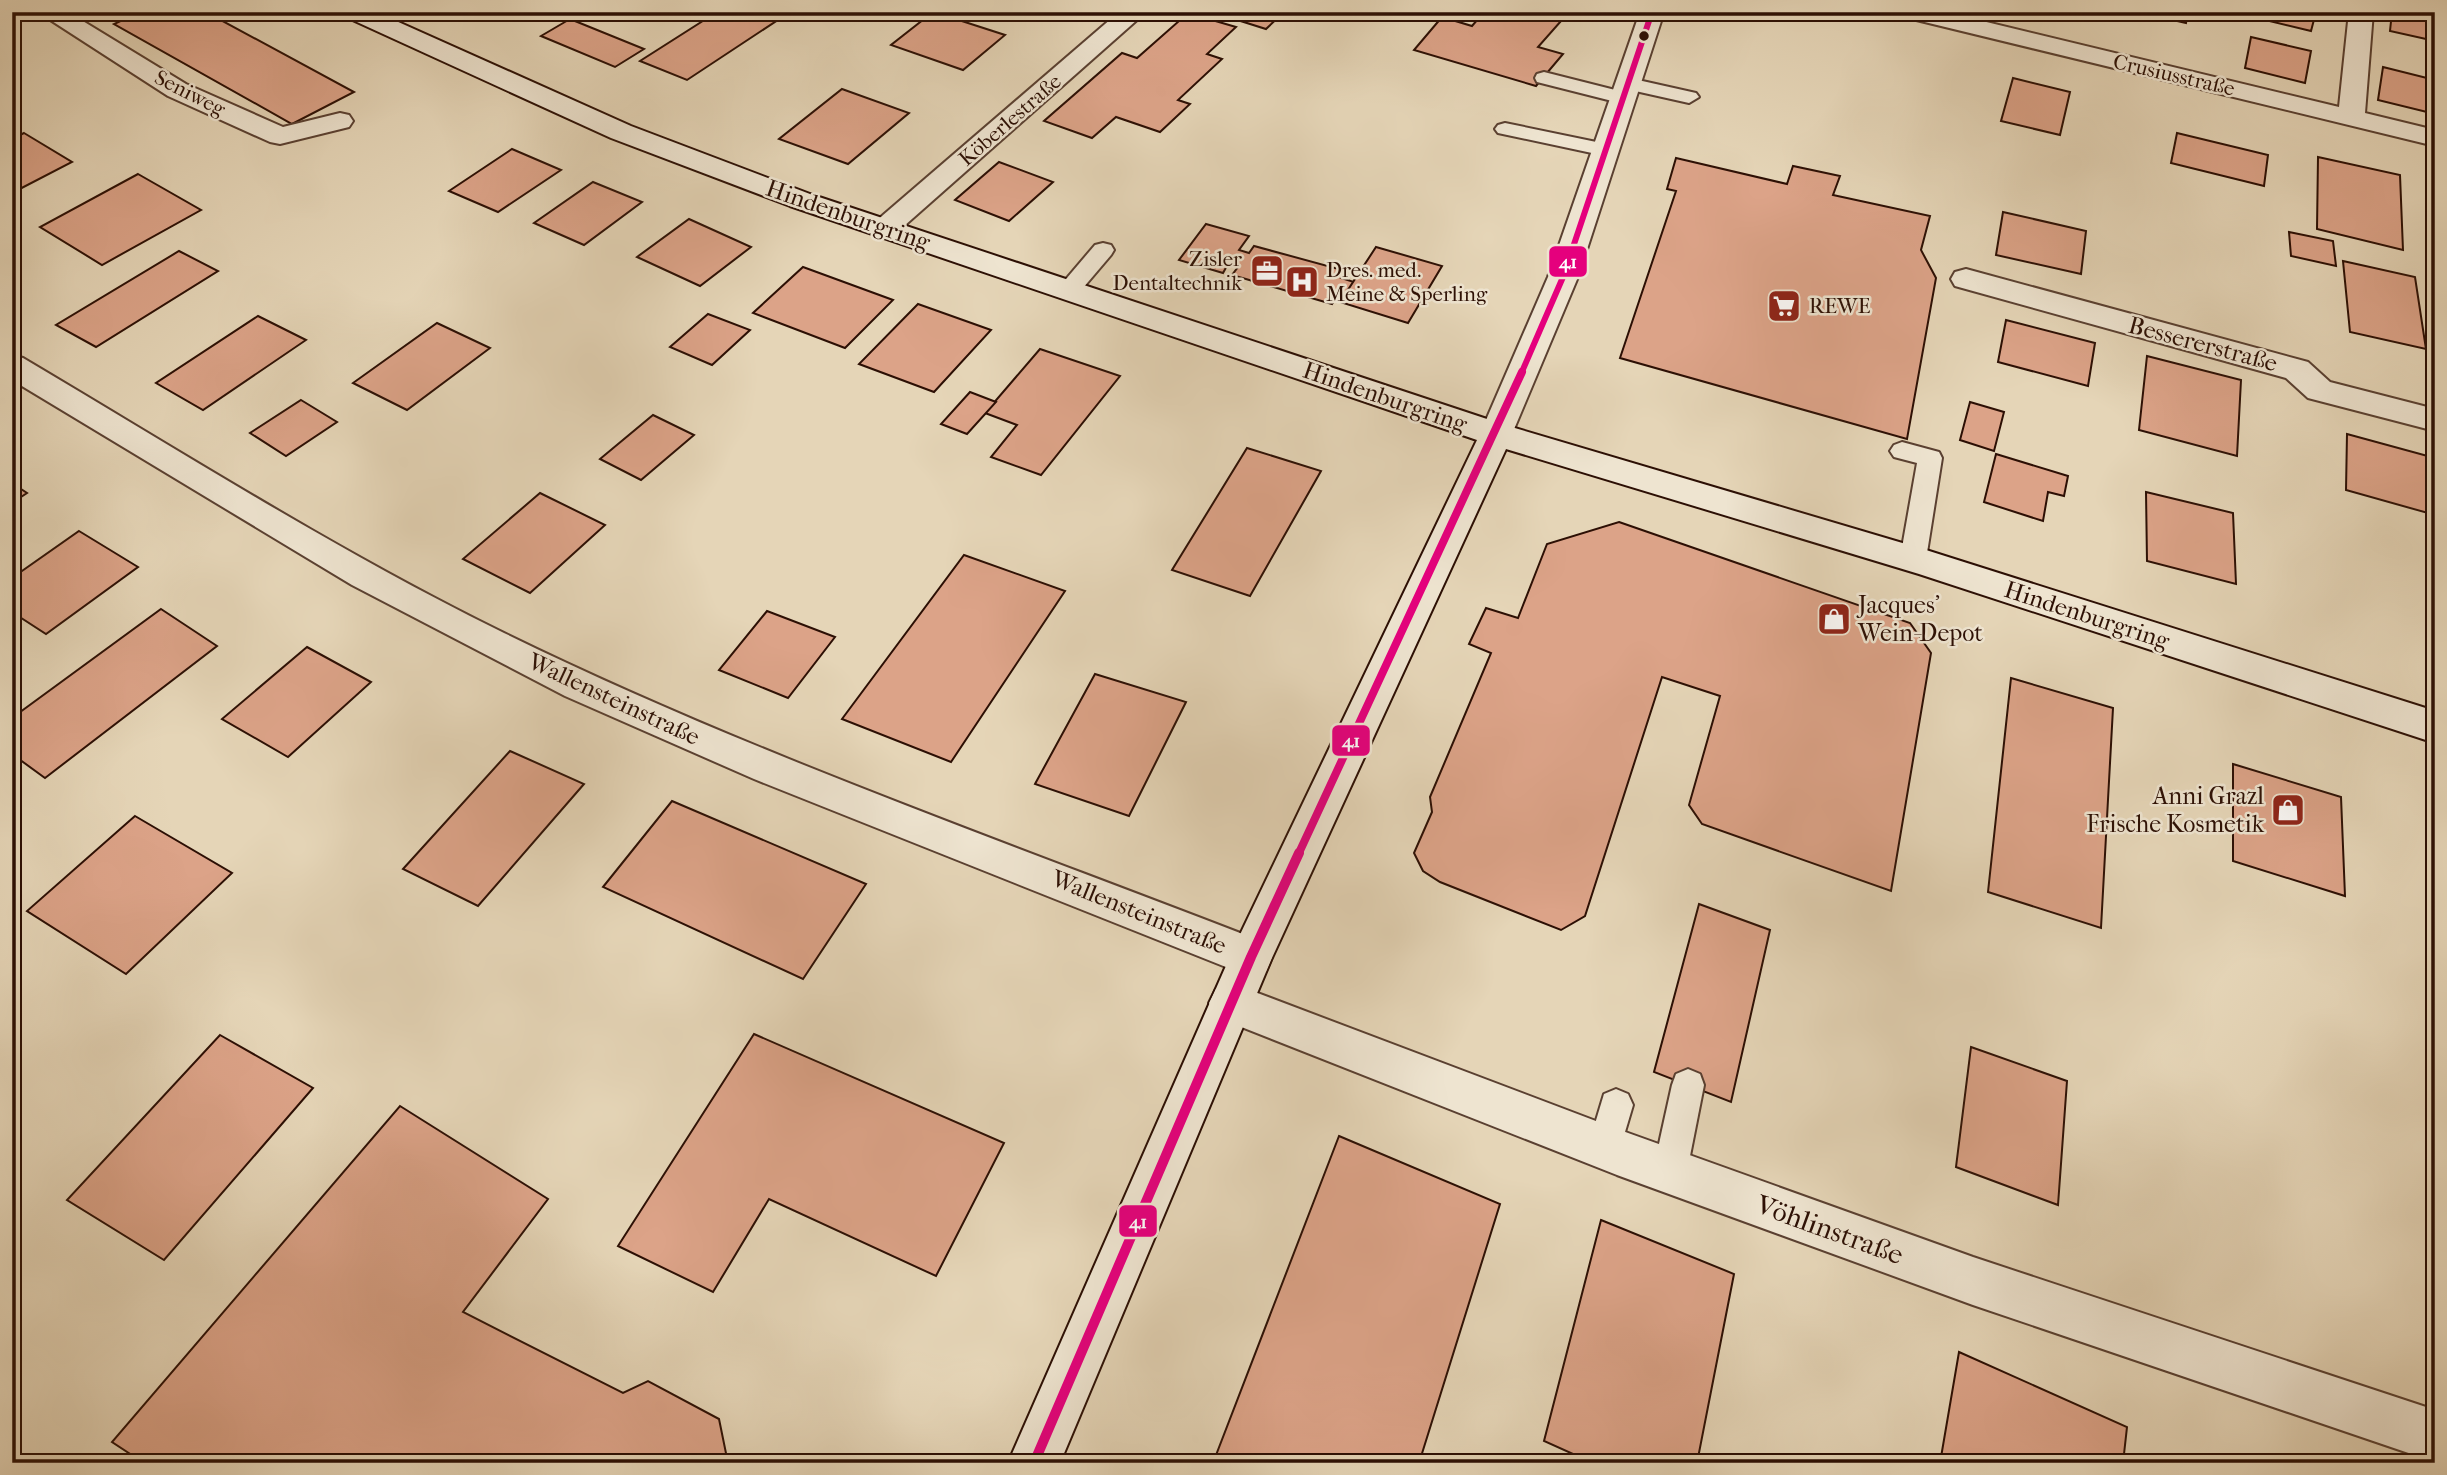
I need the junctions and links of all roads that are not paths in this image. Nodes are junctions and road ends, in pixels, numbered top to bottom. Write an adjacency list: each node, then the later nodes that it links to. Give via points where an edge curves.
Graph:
1 (50, 12): 11 (street, Seniweg, via 177,90 280,136)
2 (355, 12): 15 (street, Hindenburgring, via 621,132)
3 (1134, 12): 15 (street, Köberlestraße)
4 (1653, 12): 8 (street)
5 (1913, 12): 10 (street, Crusiusstraße)
6 (2361, 12): 10 (street)
7 (1544, 78): 8 (lane)
8 (1626, 91): 9 (lane); 14 (street)
9 (1689, 97)
10 (2351, 117): 13 (street, Crusiusstraße)
11 (340, 121)
12 (1505, 129): 14 (lane)
13 (2435, 138)
14 (1606, 150): 21 (street, via 1563,277)
15 (885, 228): 18 (street, Hindenburgring)
16 (1103, 250): 18 (lane)
17 (1966, 279): 20 (street, Bessererstraße, via 2297,370 2319,390)
18 (1069, 290): 21 (street, Hindenburgring)
19 (12, 366): 25 (street, Wallensteinstraße, via 289,533 485,640 698,738)
20 (2435, 420)
21 (1496, 434): 23 (street, Hindenburgring); 25 (street)
22 (1902, 451): 23 (lane, via 1930,458)
23 (1913, 559): 24 (street, Hindenburgring)
24 (2435, 727)
25 (1251, 957): 26 (street)
26 (1231, 1003): 28 (street, Vöhlinstraße, via 1610,1126); 30 (street)
27 (1688, 1085): 28 (lane)
28 (1670, 1171): 29 (street, Vöhlinstraße, via 1973,1281)
29 (2435, 1436)
30 (1034, 1463)

